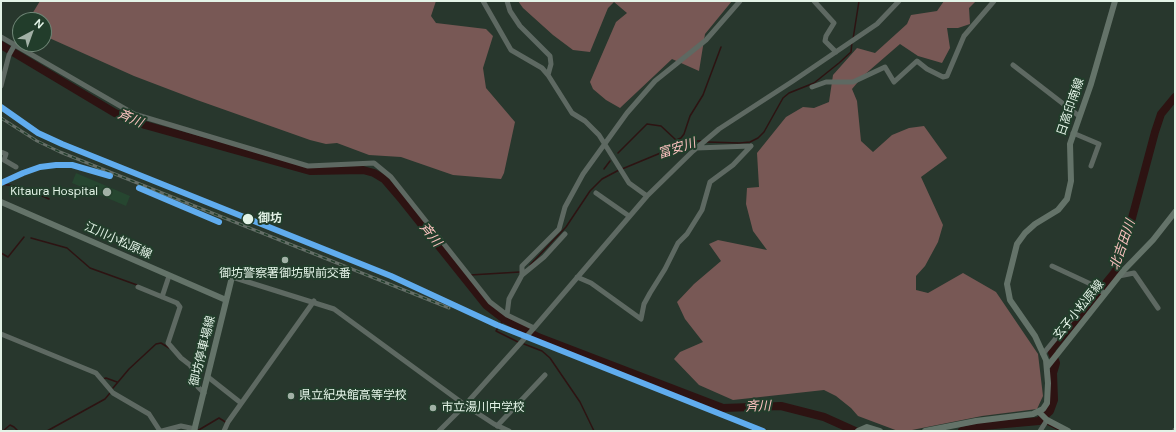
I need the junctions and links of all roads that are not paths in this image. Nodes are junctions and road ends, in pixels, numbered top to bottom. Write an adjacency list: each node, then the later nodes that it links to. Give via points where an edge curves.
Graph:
1 (483, 1): 14 (street, via 511,50 542,68)
2 (507, 1): 14 (street, via 520,26 550,56 552,64)
3 (740, 1): 19 (street, via 706,40 656,81 627,113)
4 (814, 1): 12 (street, via 834,24 825,41)
5 (899, 1): 12 (street, via 877,24)
6 (994, 1): 16 (street, via 964,36 947,76 943,77 917,61 894,82 885,66 853,82 826,82)
7 (1115, 1): 17 (main road, 日高印南線)
8 (1, 37): 9 (street)
9 (12, 45)
10 (12, 50): 15 (street)
11 (25, 52): 43 (street, via 134,114 308,166 374,163 391,177 490,302)
12 (836, 52): 20 (street, via 709,136)
13 (1013, 65): 17 (street)
14 (548, 75): 19 (street, via 572,113 585,121)
15 (1, 86)
16 (812, 87)
17 (1080, 116): 18 (main road, 日高印南線)
18 (1073, 133): 22 (street, via 1099,144); 46 (main road, 日高印南線, via 1070,144 1071,181 1067,199 1058,210 1034,224 1017,244 1007,284 1010,300 1035,336)
19 (605, 144): 25 (street, via 621,174); 31 (street, via 590,163 565,207 559,229 522,266)
20 (695, 149): 25 (street); 35 (street, via 751,146 733,166 710,182 702,210 678,243 650,292 641,319 591,283)
21 (1, 152): 23 (street, via 6,154 4,160)
22 (1090, 166)
23 (16, 167)
24 (596, 193): 28 (street)
25 (647, 196): 28 (street)
26 (1, 202): 32 (main road, 江川小松原線)
27 (1175, 212): 33 (main road, 玄子小松原線)
28 (629, 216): 35 (street)
29 (565, 234): 31 (street)
30 (1052, 266): 37 (street)
31 (522, 275): 43 (street, via 509,299)
32 (169, 276): 39 (street); 40 (main road, 江川小松原線)
33 (1119, 276): 38 (main road, 玄子小松原線); 42 (street, via 1134,273)
34 (232, 277): 40 (main road, 御坊停車場線); 41 (street)
35 (577, 277): 44 (street)
36 (138, 287): 39 (street)
37 (1097, 288): 38 (street); 46 (street)
38 (1105, 294): 47 (main road, 玄子小松原線)
39 (162, 297): 50 (street, via 177,303 180,307 168,343 190,365 198,387)
40 (226, 300): 49 (main road, 御坊停車場線)
41 (314, 301): 51 (street); 52 (street, via 346,317)
42 (1158, 308)
43 (507, 315): 44 (street)
44 (534, 328): 52 (street)
45 (1, 334): 58 (street, via 96,373 113,393 148,414)
46 (1043, 354): 47 (main road, 日高印南線)
47 (1047, 367): 53 (main road, 日高印南線, via 1047,403)
48 (545, 375): 55 (street)
49 (208, 377): 50 (main road, 御坊停車場線); 51 (street)
50 (204, 393): 56 (main road, 御坊停車場線)
51 (241, 403): 59 (street)
52 (465, 405): 55 (street); 60 (street)
53 (1039, 413): 54 (main road); 63 (main road)
54 (1047, 420): 64 (street); 65 (main road)
55 (497, 426): 61 (street)
56 (195, 430): 58 (street, via 181,426)
57 (859, 430): 62 (main road, via 867,427)
58 (161, 431)
59 (224, 431)
60 (439, 431)
61 (509, 431)
62 (880, 431)
63 (925, 431)
64 (1040, 431)
65 (1068, 431)

